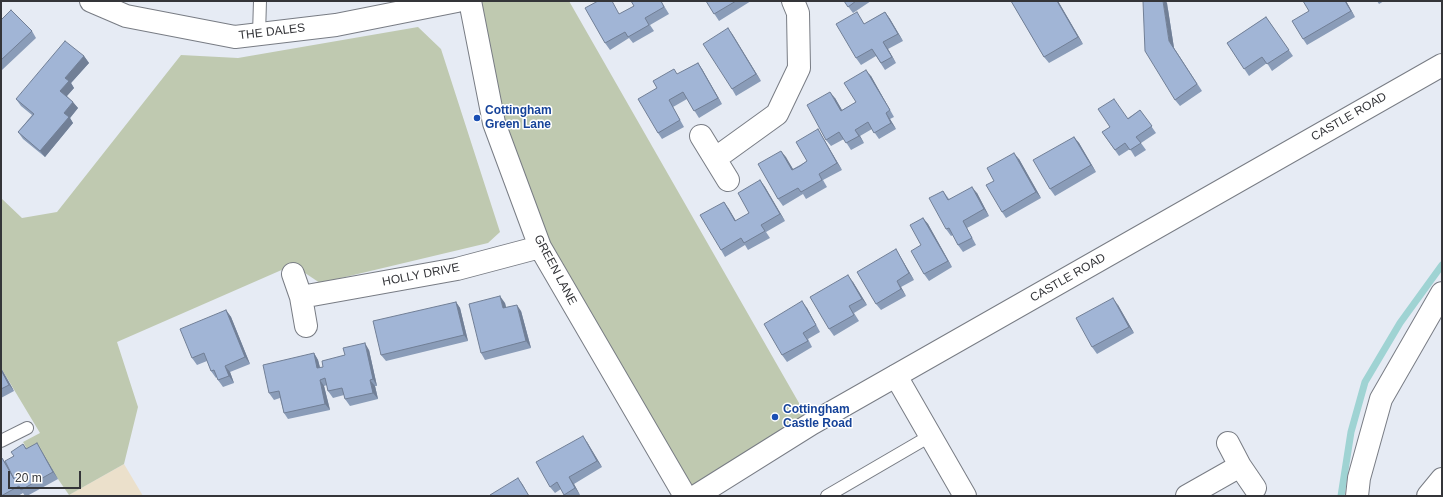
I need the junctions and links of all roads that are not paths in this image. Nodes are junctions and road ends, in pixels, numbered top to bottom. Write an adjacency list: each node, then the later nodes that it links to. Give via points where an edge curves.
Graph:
1 (91, 1): 6 (street, THE DALES, via 126,16 235,37)
2 (260, 1): 6 (lane)
3 (457, 1): 6 (street, THE DALES, via 336,24)
4 (470, 1): 11 (street, GREEN LANE, via 494,123)
5 (793, 1): 9 (street, via 798,12 799,68 777,114)
6 (259, 34)
7 (1442, 65): 16 (street, CASTLE ROAD)
8 (701, 136): 9 (street)
9 (716, 158): 10 (street)
10 (728, 180)
11 (540, 247): 14 (street, HOLLY DRIVE, via 457,269); 24 (street, GREEN LANE)
12 (293, 274): 14 (street)
13 (1442, 293): 29 (street, via 1381,399 1359,478)
14 (301, 297): 15 (street)
15 (306, 326)
16 (896, 376): 18 (street); 25 (street, CASTLE ROAD, via 811,424)
17 (27, 428): 19 (lane)
18 (930, 436): 26 (lane); 27 (street)
19 (1, 441)
20 (1228, 443): 21 (street)
21 (1240, 466): 23 (street); 28 (street)
22 (1442, 479): 30 (street)
23 (1257, 492)
24 (685, 496)
25 (696, 496)
26 (827, 496)
27 (965, 496)
28 (1187, 496)
29 (1357, 496)
30 (1428, 496)

